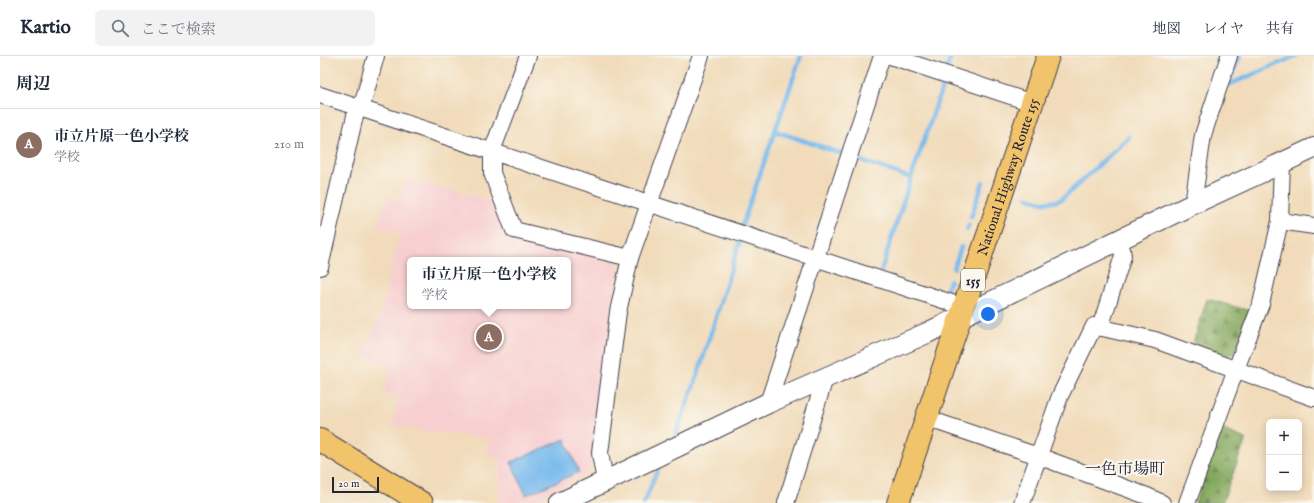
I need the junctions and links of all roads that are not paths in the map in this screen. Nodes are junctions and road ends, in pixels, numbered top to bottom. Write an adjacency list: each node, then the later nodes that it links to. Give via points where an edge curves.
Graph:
1 (376, 56): 10 (street)
2 (528, 56): 12 (street)
3 (701, 56): 14 (street)
4 (882, 56): 20 (street)
5 (890, 56): 9 (street)
6 (1048, 56): 9 (main road, National Highway Route 155 / 155)
7 (1229, 56): 15 (street, via 1203,135)
8 (320, 95): 10 (street)
9 (1032, 103): 22 (main road, National Highway Route 155 / 155)
10 (359, 108): 12 (street); 21 (street)
11 (1314, 148): 13 (street)
12 (492, 151): 14 (street); 19 (street, via 492,173 514,230)
13 (1282, 163): 15 (street); 16 (street)
14 (649, 203): 19 (street); 20 (street)
15 (1193, 204): 18 (street)
16 (1280, 221): 17 (street); 24 (street, via 1261,304)
17 (1314, 226)
18 (1120, 240): 22 (street); 23 (street, via 1123,256)
19 (630, 258): 31 (street, via 618,312 600,453)
20 (816, 258): 22 (street); 27 (street)
21 (320, 267)
22 (962, 312): 25 (street, via 927,333); 28 (main road, National Highway Route 155 / 155)
23 (1100, 328): 24 (street, via 1155,340); 30 (street, via 1094,326 1063,389)
24 (1236, 369): 26 (street); 39 (street)
25 (825, 378): 27 (street); 35 (street)
26 (1314, 398)
27 (768, 403): 31 (street)
28 (926, 418): 30 (street); 36 (main road, National Highway Route 155 / 155)
29 (320, 440): 33 (main road)
30 (1038, 456): 32 (street); 37 (street)
31 (606, 481): 34 (street)
32 (1146, 500): 38 (street)
33 (422, 503)
34 (560, 503)
35 (786, 503)
36 (898, 503)
37 (1022, 503)
38 (1162, 503)
39 (1187, 503)

